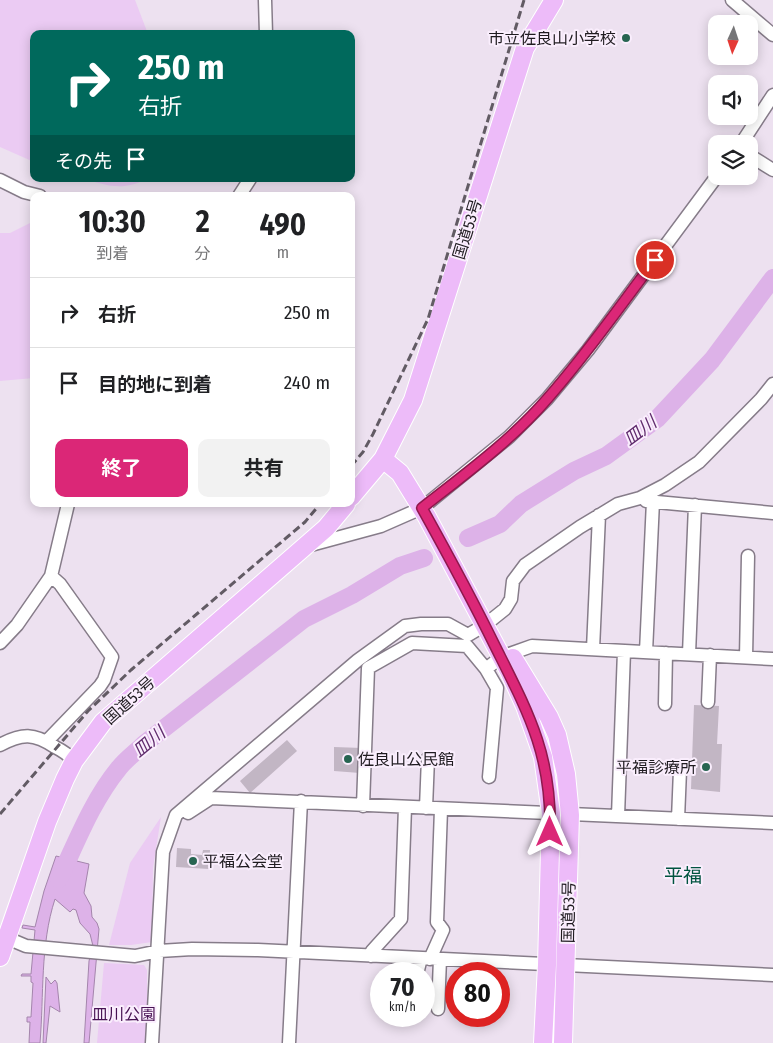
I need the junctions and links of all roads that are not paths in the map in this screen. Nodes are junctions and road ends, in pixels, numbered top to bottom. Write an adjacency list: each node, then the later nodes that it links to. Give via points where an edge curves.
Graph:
1 (265, 0): 4 (street)
2 (554, 0): 14 (highway, 国道53号, via 525,48 413,400)
3 (732, 0): 5 (street)
4 (266, 30)
5 (773, 35)
6 (773, 95): 7 (street)
7 (747, 135)
8 (758, 161): 9 (street)
9 (773, 170)
10 (0, 180): 12 (street)
11 (710, 185): 20 (street, via 614,316 547,400)
12 (30, 194)
13 (773, 384): 16 (street, via 699,462)
14 (383, 459): 15 (highway, 国道53号); 20 (highway, 国道53号, via 400,473)
15 (355, 492)
16 (646, 500): 17 (street); 22 (street, via 618,504); 30 (street)
17 (695, 505): 21 (street); 32 (street)
18 (67, 507): 25 (street)
19 (344, 507): 23 (highway, 国道53号, via 326,528)
20 (425, 513): 23 (street); 26 (highway, 国道53号)
21 (773, 513)
22 (600, 515): 26 (street, via 525,566 513,581 506,609); 28 (street)
23 (302, 547): 44 (highway, 国道53号, via 103,722)
24 (748, 556): 35 (street)
25 (51, 576): 27 (street, via 17,626); 41 (street, via 112,658 104,680)
26 (482, 620): 33 (highway, 国道53号); 37 (street, via 468,635 448,624 406,626)
27 (0, 643)
28 (594, 649): 29 (street); 33 (street, via 532,646)
29 (624, 651): 30 (street); 55 (street)
30 (646, 652): 31 (street)
31 (666, 653): 32 (street); 40 (street)
32 (689, 654): 34 (street)
33 (505, 655): 38 (street); 53 (highway, 国道53号, via 538,738); 54 (highway, 国道53号, via 540,699 557,735 566,774)
34 (710, 655): 35 (street); 39 (street)
35 (746, 657): 36 (street)
36 (773, 659)
37 (363, 664): 38 (street, via 412,642 467,646); 47 (street); 49 (street)
38 (486, 670): 46 (street, via 497,688)
39 (708, 702)
40 (665, 704)
41 (47, 741): 42 (street, via 32,735 13,738); 44 (street, via 65,751)
42 (0, 745)
43 (428, 758): 51 (street)
44 (74, 761): 58 (highway, 国道53号, via 47,822)
45 (680, 770): 56 (street)
46 (489, 777)
47 (210, 792): 48 (street); 59 (street, via 176,815 164,852)
48 (301, 802): 49 (street); 60 (street)
49 (363, 806): 50 (street)
50 (405, 807): 51 (street); 61 (street, via 401,919)
51 (426, 808): 52 (street)
52 (441, 809): 53 (street); 63 (street, via 437,922 443,930)
53 (551, 813): 54 (street); 65 (highway, 国道53号)
54 (570, 815): 55 (street); 66 (highway, 国道53号)
55 (618, 816): 56 (street)
56 (678, 819): 57 (street)
57 (773, 824)
58 (7, 938): 59 (street, via 26,946 135,956); 62 (highway, 国道53号)
59 (159, 951): 60 (street); 69 (street)
60 (294, 952): 61 (street); 70 (street)
61 (371, 956): 63 (street)
62 (0, 957)
63 (430, 959): 64 (street); 65 (street); 68 (street)
64 (427, 962)
65 (547, 965): 66 (street); 71 (highway, 国道53号)
66 (566, 966): 67 (street); 72 (highway, 国道53号)
67 (773, 975)
68 (438, 1009)
69 (152, 1043)
70 (289, 1043)
71 (543, 1043)
72 (563, 1043)

